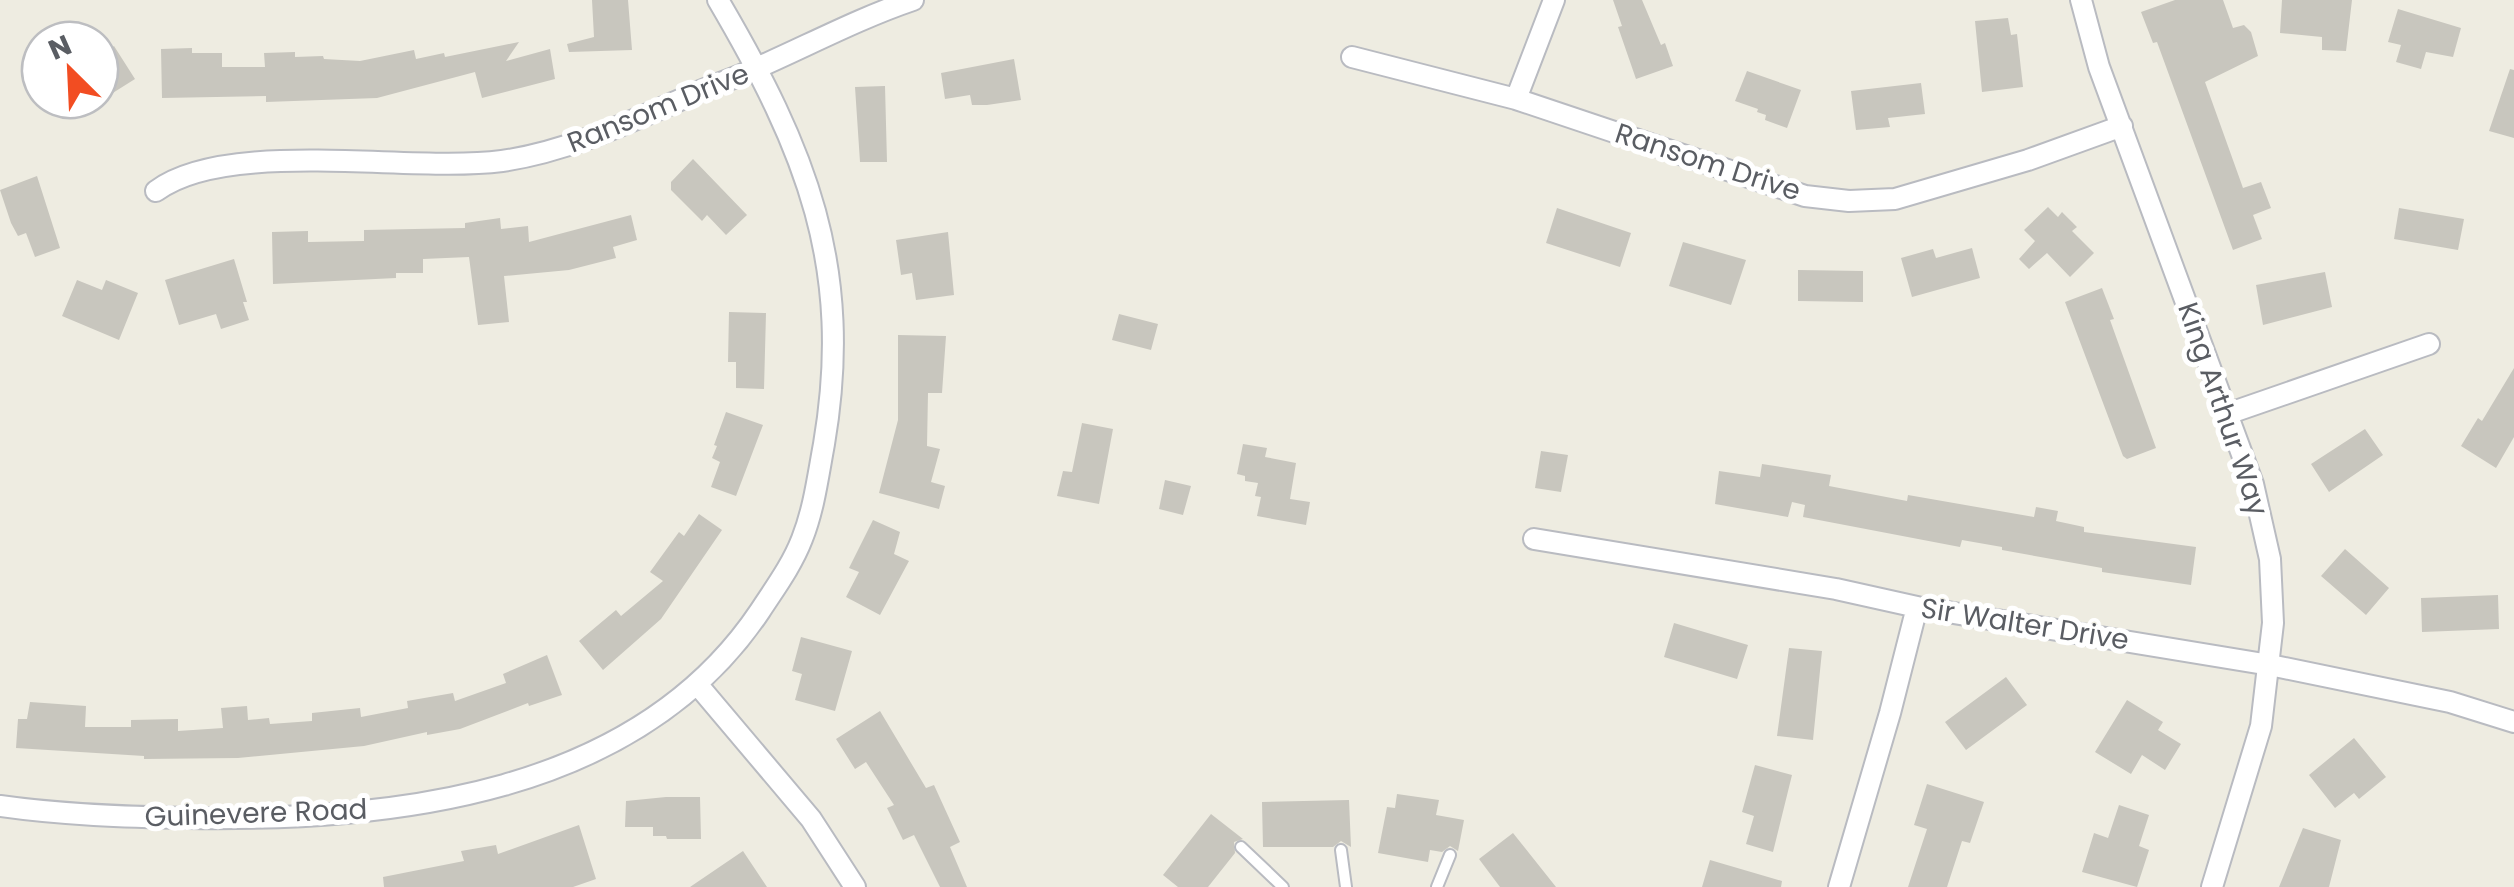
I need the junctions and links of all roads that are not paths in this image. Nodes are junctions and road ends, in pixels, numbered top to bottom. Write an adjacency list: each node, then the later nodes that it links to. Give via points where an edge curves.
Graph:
1 (718, 0): 6 (street, Guinevere Road)
2 (913, 0): 6 (street, Ransom Drive)
3 (1554, 0): 7 (street)
4 (2081, 0): 8 (street, King Arthur Way)
5 (1352, 57): 7 (street, Ransom Drive)
6 (758, 68): 9 (street, Ransom Drive, via 538,154 456,164 221,166 188,172); 15 (street, Guinevere Road, via 798,152 824,244 832,313 829,412 801,541 750,625)
7 (1516, 99): 8 (street, Ransom Drive, via 1804,196 1849,201 1931,190)
8 (2122, 126): 11 (street, King Arthur Way)
9 (156, 191)
10 (2429, 344): 11 (street)
11 (2227, 414): 14 (street, King Arthur Way, via 2253,484 2270,559)
12 (1534, 539): 13 (street, Sir Walter Drive)
13 (1916, 607): 14 (street, Sir Walter Drive); 25 (street)
14 (2270, 664): 16 (street, Sir Walter Drive); 26 (street, King Arthur Way, via 2261,726)
15 (697, 684): 17 (street, Guinevere Road, via 588,755 437,800 282,818); 21 (street, via 811,819)
16 (2514, 722)
17 (0, 806)
18 (1241, 847): 22 (lane)
19 (1341, 850): 23 (lane)
20 (1450, 856): 24 (lane)
21 (856, 887)
22 (1284, 887)
23 (1346, 887)
24 (1438, 887)
25 (1838, 887)
26 (2212, 887)

